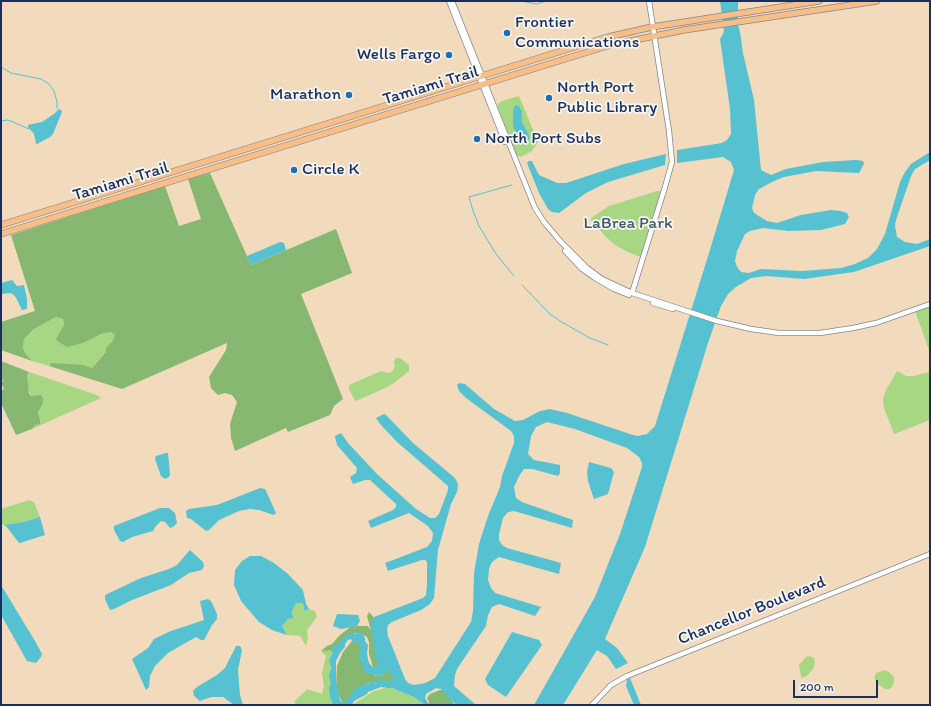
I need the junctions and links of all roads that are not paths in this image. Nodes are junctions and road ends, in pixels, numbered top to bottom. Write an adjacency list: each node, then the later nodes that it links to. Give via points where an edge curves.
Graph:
1 (449, 1): 8 (street)
2 (452, 1): 8 (street)
3 (649, 1): 6 (street)
4 (819, 1): 6 (main road, Tamiami Trail)
5 (877, 1): 7 (main road, Tamiami Trail)
6 (652, 27): 7 (street); 8 (main road, Tamiami Trail, via 588,43)
7 (654, 35): 9 (main road, Tamiami Trail, via 590,51); 12 (street, via 672,162)
8 (481, 76): 9 (street); 10 (main road, Tamiami Trail)
9 (484, 84): 11 (main road, Tamiami Trail); 12 (street, via 531,199 544,222 587,268); 14 (street, via 530,205 547,231 573,260 592,276 614,289)
10 (1, 226)
11 (1, 234)
12 (632, 293): 14 (street)
13 (930, 304): 14 (street, via 867,325 836,331 796,334 770,332)
14 (688, 312)
15 (930, 554): 16 (street, Chancellor Boulevard, via 627,676 611,685)
16 (592, 705)

